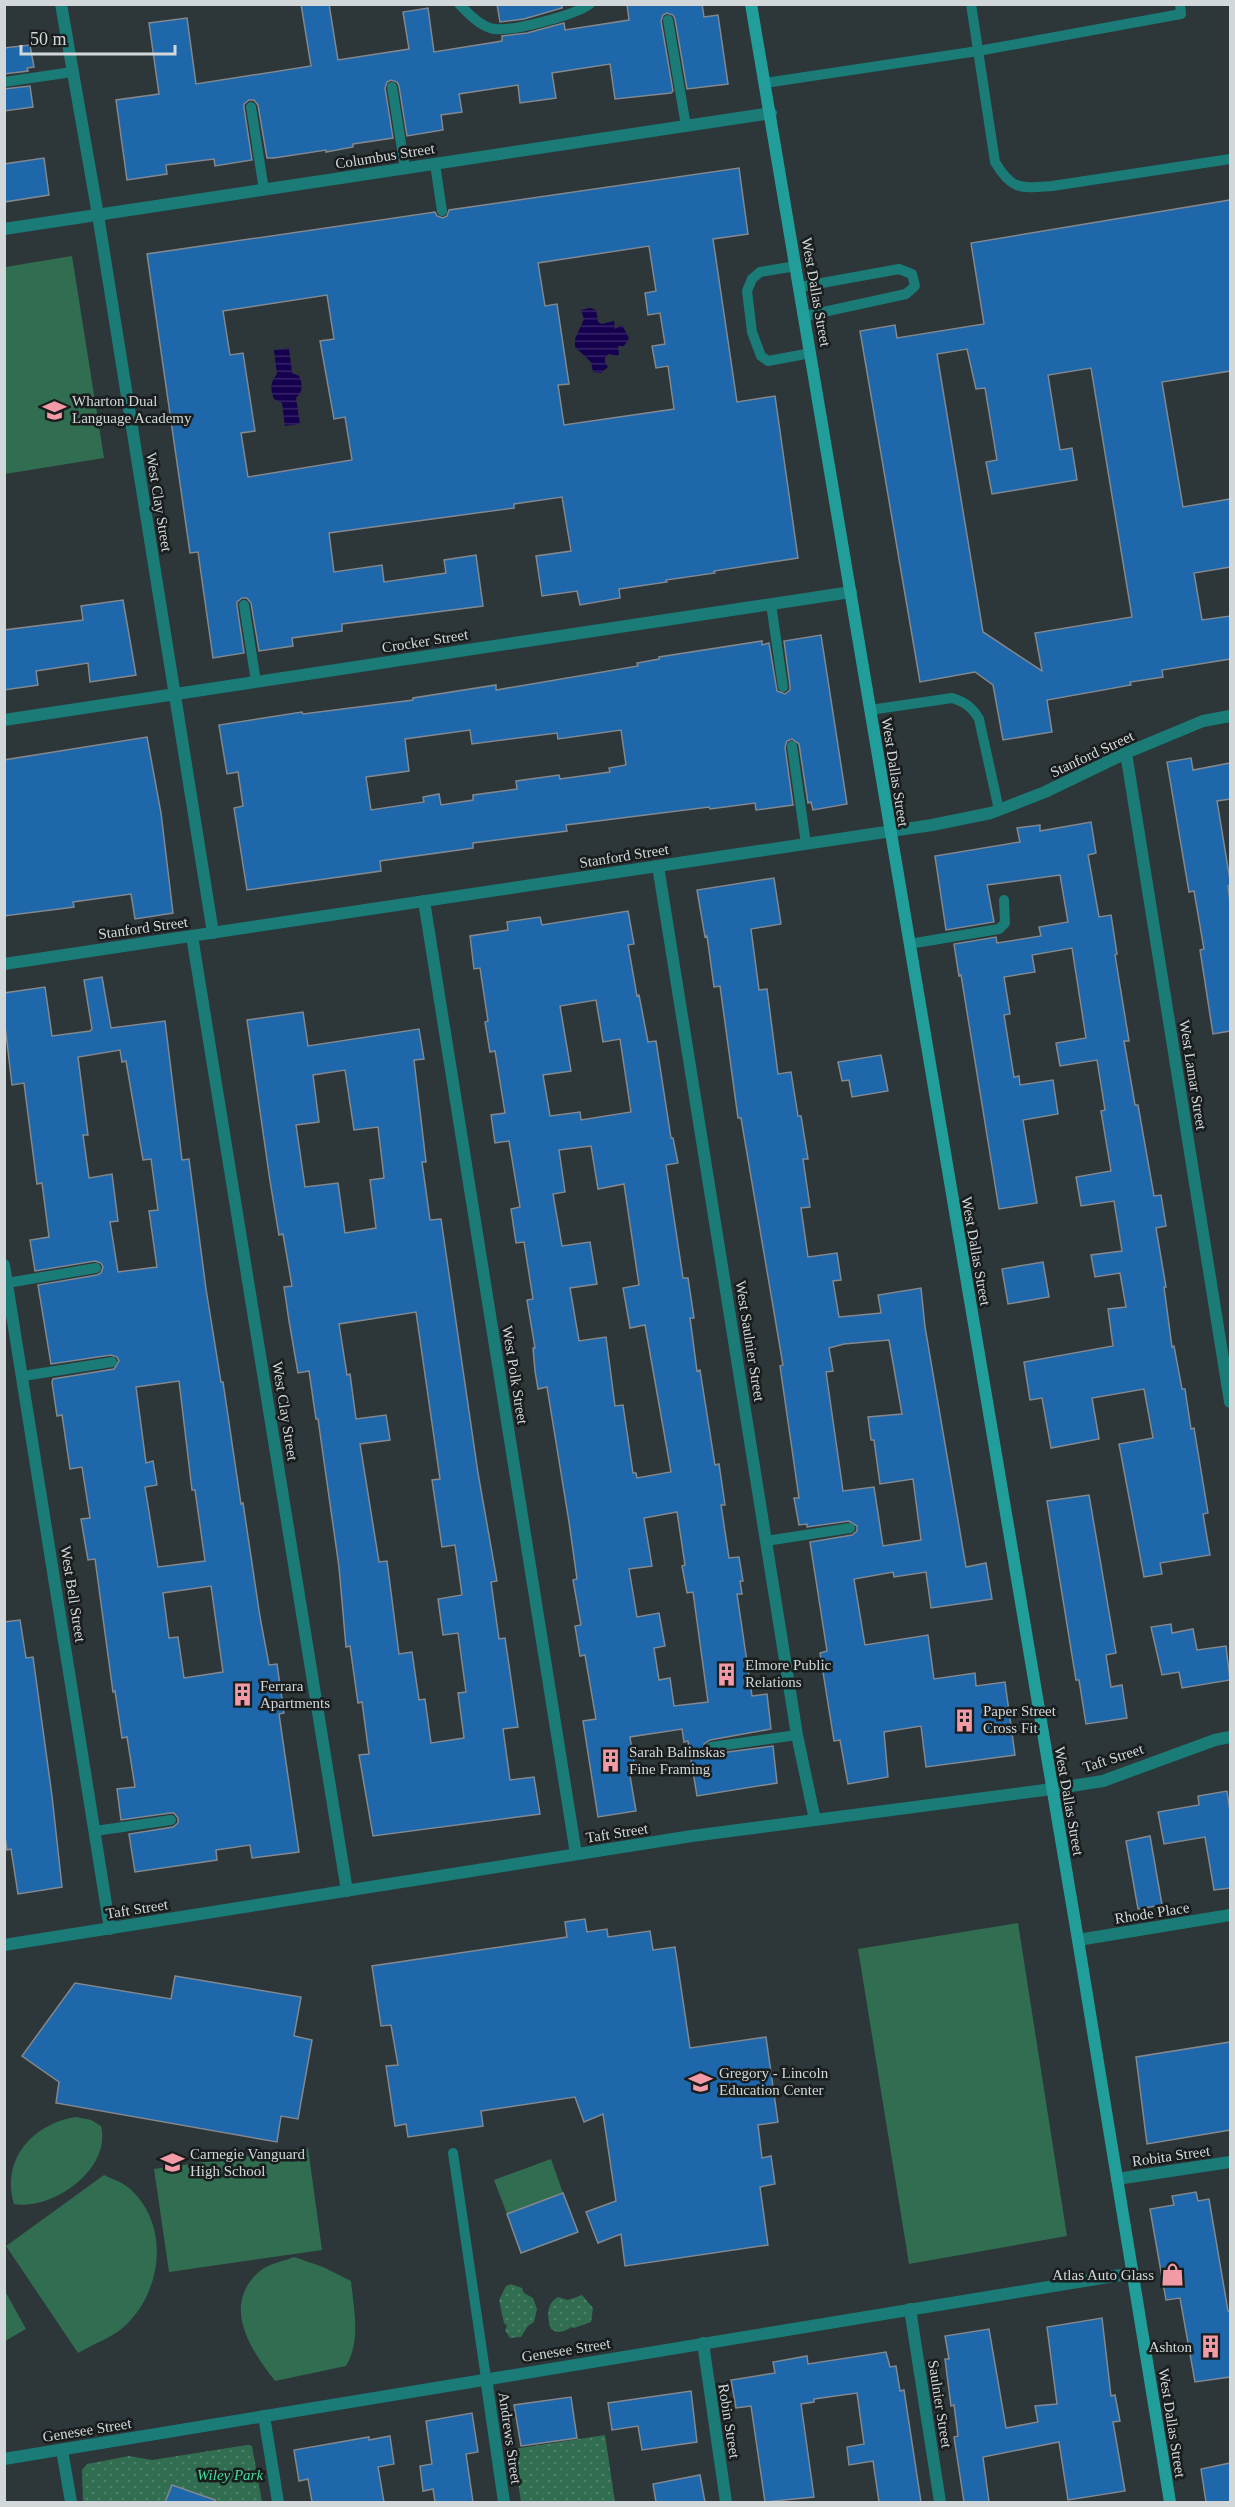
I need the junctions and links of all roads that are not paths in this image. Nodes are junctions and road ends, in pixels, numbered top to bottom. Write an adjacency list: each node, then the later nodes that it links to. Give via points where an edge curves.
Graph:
1 (61, 4): 9 (street, West Clay Street)
2 (459, 4): 3 (lane, via 490,28 513,28)
3 (591, 4)
4 (751, 4): 11 (main road, West Dallas Street)
5 (971, 4): 8 (lane)
6 (1180, 4): 8 (lane, via 1181,14)
7 (668, 20): 15 (lane)
8 (978, 51): 11 (lane); 16 (lane, via 995,162 1006,180 1024,188)
9 (72, 72): 10 (lane); 21 (street, West Clay Street)
10 (4, 82)
11 (765, 83): 14 (main road, West Dallas Street)
12 (392, 87): 18 (lane)
13 (251, 107): 19 (lane)
14 (771, 113): 15 (street, Columbus Street); 23 (main road, West Dallas Street)
15 (686, 126): 17 (street, Columbus Street)
16 (1230, 159)
17 (435, 164): 18 (street, Columbus Street); 20 (lane)
18 (405, 168): 19 (street, Columbus Street)
19 (264, 190): 21 (street, Columbus Street)
20 (442, 211)
21 (98, 215): 22 (street, Columbus Street); 32 (street, West Clay Street)
22 (4, 229)
23 (796, 266): 24 (main road, West Dallas Street); 26 (lane, via 760,272 752,279 747,291 753,332 761,356 768,361)
24 (800, 287): 25 (main road, West Dallas Street); 25 (lane, via 898,269 912,274 915,286 906,294)
25 (805, 316): 26 (main road, West Dallas Street)
26 (811, 353): 27 (main road, West Dallas Street)
27 (851, 592): 28 (street, Crocker Street); 33 (main road, West Dallas Street)
28 (771, 604): 30 (street, Crocker Street); 31 (lane)
29 (244, 605): 30 (lane)
30 (256, 682): 32 (street, Crocker Street)
31 (783, 687)
32 (175, 695): 35 (street, Crocker Street); 44 (street, West Clay Street)
33 (870, 710): 38 (lane, via 952,698 973,708 980,719); 39 (main road, West Dallas Street)
34 (1230, 716): 37 (street, Stanford Street, via 1203,721)
35 (4, 720)
36 (792, 746): 40 (lane)
37 (1126, 753): 38 (street, Stanford Street); 53 (street, West Lamar Street)
38 (999, 810): 39 (street, Stanford Street)
39 (889, 831): 40 (street, Stanford Street); 46 (main road, West Dallas Street)
40 (806, 844): 41 (street, Stanford Street)
41 (658, 866): 43 (street, Stanford Street); 55 (street, West Saulnier Street)
42 (1004, 900): 46 (lane, via 1005,923 999,929)
43 (424, 901): 44 (street, Stanford Street); 63 (street, West Polk Street)
44 (213, 933): 45 (street, Stanford Street)
45 (192, 936): 47 (street, Stanford Street); 64 (street, West Clay Street)
46 (909, 944): 59 (main road, West Dallas Street)
47 (4, 964)
48 (4, 1265): 50 (street, West Bell Street)
49 (96, 1268): 50 (lane)
50 (8, 1283): 52 (street, West Bell Street)
51 (112, 1362): 52 (lane)
52 (23, 1376): 62 (street, West Bell Street)
53 (1230, 1402)
54 (850, 1528): 55 (lane)
55 (766, 1541): 56 (street, West Saulnier Street)
56 (797, 1735): 58 (lane); 61 (street, West Saulnier Street)
57 (1230, 1737): 59 (street, Taft Street, via 1103,1781)
58 (711, 1747)
59 (1052, 1789): 61 (street, Taft Street); 67 (main road, West Dallas Street)
60 (171, 1820): 62 (lane)
61 (815, 1820): 63 (street, Taft Street)
62 (95, 1831): 66 (street, West Bell Street)
63 (576, 1854): 64 (street, Taft Street)
64 (347, 1891): 66 (street, Taft Street)
65 (1230, 1915): 67 (street, Rhode Place)
66 (110, 1929): 68 (street, Taft Street)
67 (1078, 1940): 71 (main road, West Dallas Street)
68 (4, 1945)
69 (453, 2153): 75 (lane)
70 (1230, 2162): 71 (street, Robita Street)
71 (1117, 2179): 72 (main road, West Dallas Street)
72 (1133, 2273): 73 (street, Genesee Street); 84 (main road, West Dallas Street)
73 (910, 2309): 74 (street, Genesee Street); 83 (street, Saulnier Street)
74 (703, 2343): 75 (street, Genesee Street); 82 (street, Robin Street)
75 (486, 2378): 76 (street, Genesee Street); 81 (street, Andrews Street)
76 (264, 2416): 77 (street, Genesee Street); 80 (street)
77 (62, 2450): 78 (street, Genesee Street); 79 (street)
78 (4, 2459)
79 (71, 2502)
80 (278, 2502)
81 (504, 2502)
82 (726, 2502)
83 (940, 2502)
84 (1170, 2502)

